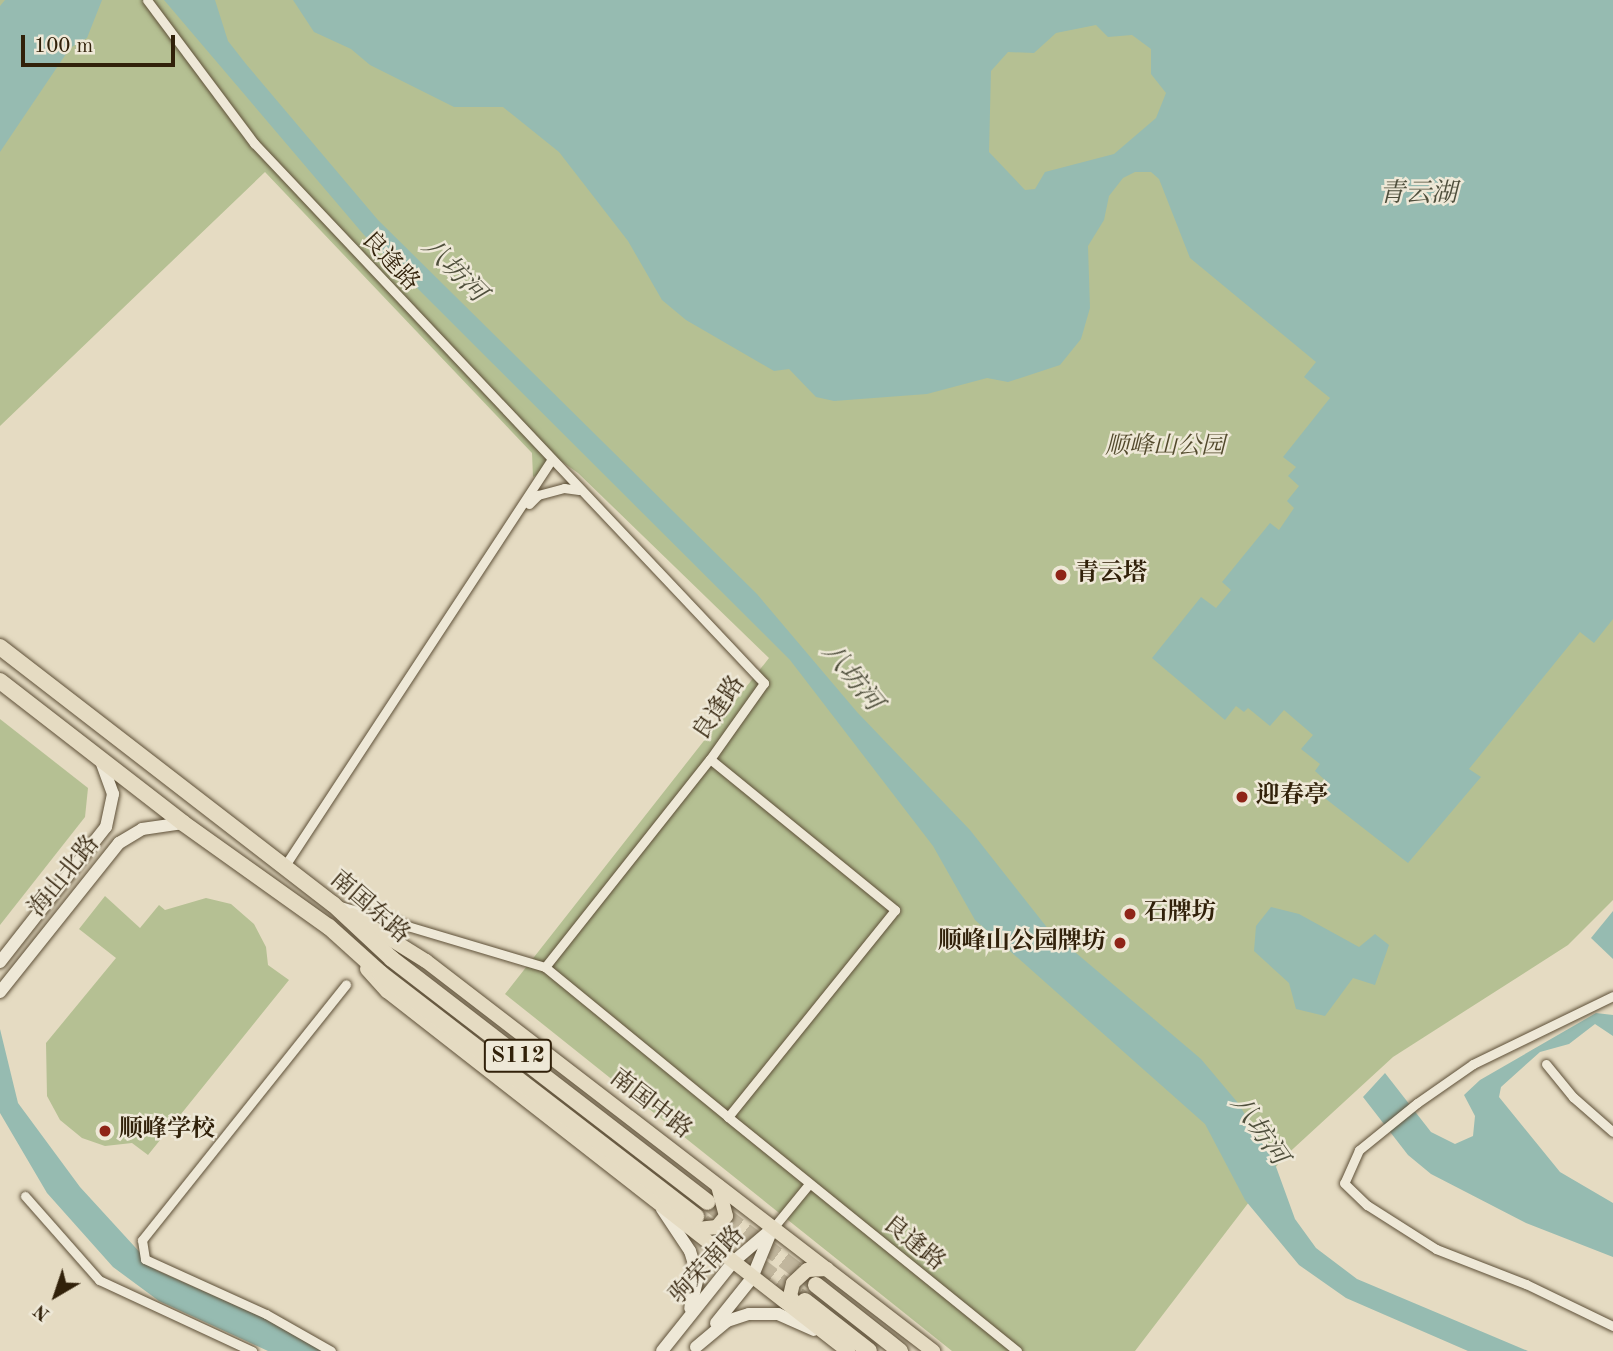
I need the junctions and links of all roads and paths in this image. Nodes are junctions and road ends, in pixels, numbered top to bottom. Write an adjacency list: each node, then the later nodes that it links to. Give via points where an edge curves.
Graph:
1 (147, 0): 2 (street, 良逢路, via 254,144)
2 (551, 461): 3 (street, 良逢路); 4 (street)
3 (579, 489): 4 (street, via 538,495); 8 (street, 良逢路, via 764,683)
4 (518, 515): 10 (street)
5 (0, 647): 10 (highway, 南国东路 / S112)
6 (0, 681): 7 (highway, 南国东路 / S112)
7 (98, 756): 9 (highway, 南国东路 / S112); 13 (street, 海山北路, via 113,794 106,827)
8 (710, 759): 14 (street); 19 (street, 良逢路, via 895,910)
9 (183, 822): 12 (highway, 南国东路 / S112); 16 (street, 海山北路, via 142,829 119,843)
10 (284, 867): 11 (highway, 南国东路 / S112)
11 (333, 904): 14 (street); 22 (main road, 南国中路, via 426,961); 24 (highway, 南国东路 / S112, via 392,959)
12 (329, 926): 25 (main road, S112, via 387,991); 26 (highway, 南国东路 / S112, via 380,973)
13 (0, 962)
14 (545, 967): 19 (street)
15 (346, 984): 40 (street, via 142,1241 145,1259 266,1314)
16 (0, 992)
17 (1613, 996): 35 (street, via 1474,1065 1417,1103 1359,1150 1344,1183 1367,1205 1436,1249 1526,1284)
18 (1546, 1064): 20 (street, via 1573,1097)
19 (728, 1117): 21 (street, 良逢路)
20 (1613, 1132)
21 (808, 1184): 28 (street); 45 (street, 良逢路)
22 (718, 1186): 27 (main road, via 726,1216 717,1227 698,1229); 28 (main road, 南国中路)
23 (24, 1196): 39 (street, via 99,1280)
24 (708, 1202)
25 (658, 1204): 27 (main road, S112); 36 (street, via 690,1251 698,1277 693,1302)
26 (696, 1216)
27 (678, 1219): 29 (main road, S112)
28 (773, 1228): 29 (street, 驹荣南路); 30 (main road, 南国中路); 31 (street, 驹荣南路)
29 (733, 1262): 31 (main road, S112); 36 (street, 驹荣南路)
30 (827, 1269): 34 (main road, via 807,1270 793,1283 790,1296); 44 (main road, 南国中路)
31 (752, 1278): 34 (main road, S112); 38 (street, 驹荣南路)
32 (816, 1285): 43 (highway)
33 (805, 1301): 42 (highway)
34 (811, 1322): 37 (main road, S112)
35 (1613, 1326)
36 (678, 1330): 41 (street, 驹荣南路)
37 (843, 1346): 38 (street, via 786,1316 760,1312 733,1317)
38 (695, 1349)
39 (252, 1351)
40 (331, 1351)
41 (662, 1351)
42 (869, 1351)
43 (900, 1351)
44 (933, 1351)
45 (1017, 1351)

